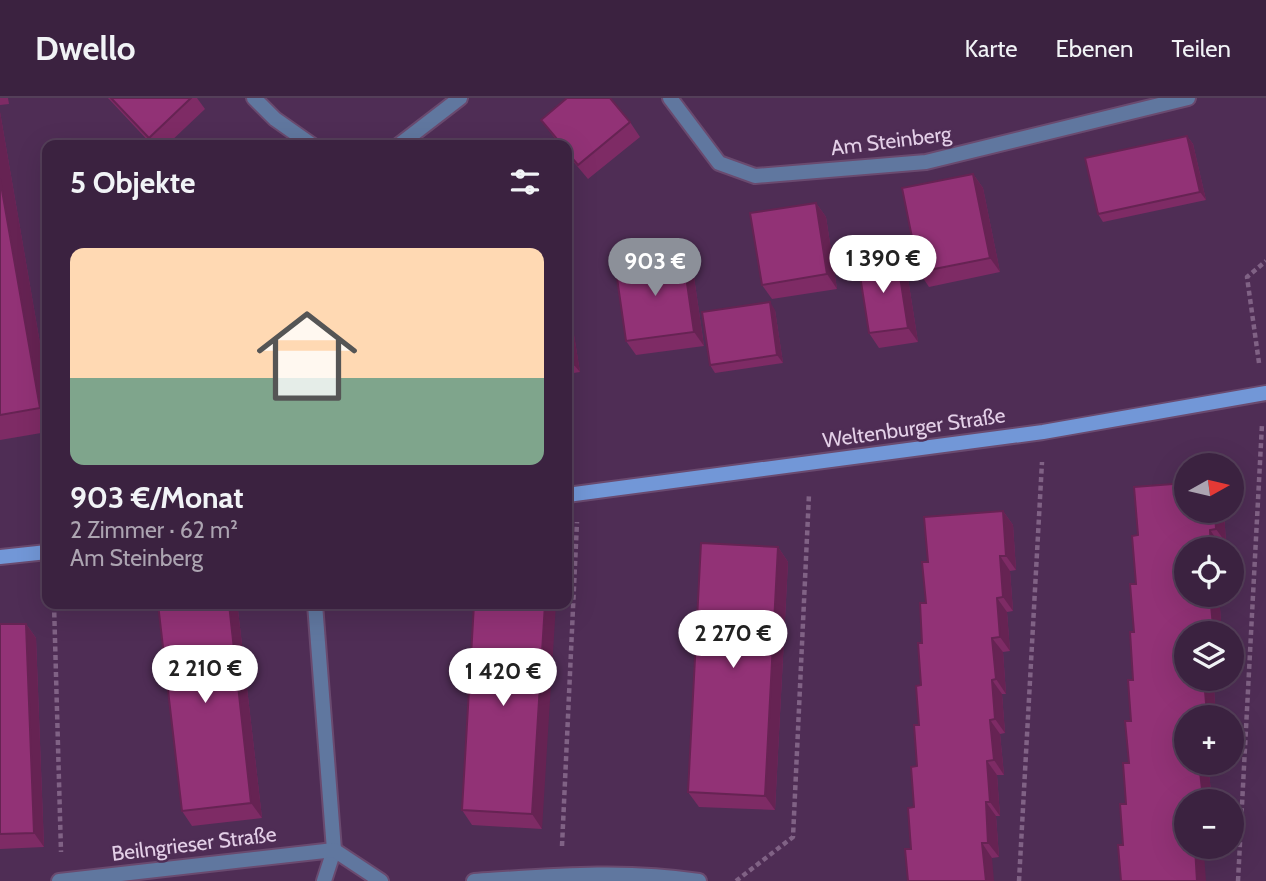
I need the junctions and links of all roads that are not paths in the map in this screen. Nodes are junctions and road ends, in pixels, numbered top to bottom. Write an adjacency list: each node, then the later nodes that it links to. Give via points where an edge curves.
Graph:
1 (254, 98): 5 (street)
2 (460, 98): 6 (street)
3 (670, 98): 4 (street, Am Steinberg, via 719,163 755,176 926,162)
4 (1188, 98)
5 (305, 140)
6 (405, 140)
7 (1265, 393): 8 (street, Weltenburger Straße, via 1043,432)
8 (572, 494)
9 (42, 553): 10 (street)
10 (0, 557)
11 (316, 609): 12 (street)
12 (334, 849): 13 (street, Beilngrieser Straße); 14 (street); 15 (street)
13 (60, 881)
14 (324, 881)
15 (381, 881)
16 (474, 881): 17 (street, via 561,875 664,875)
17 (699, 881)

